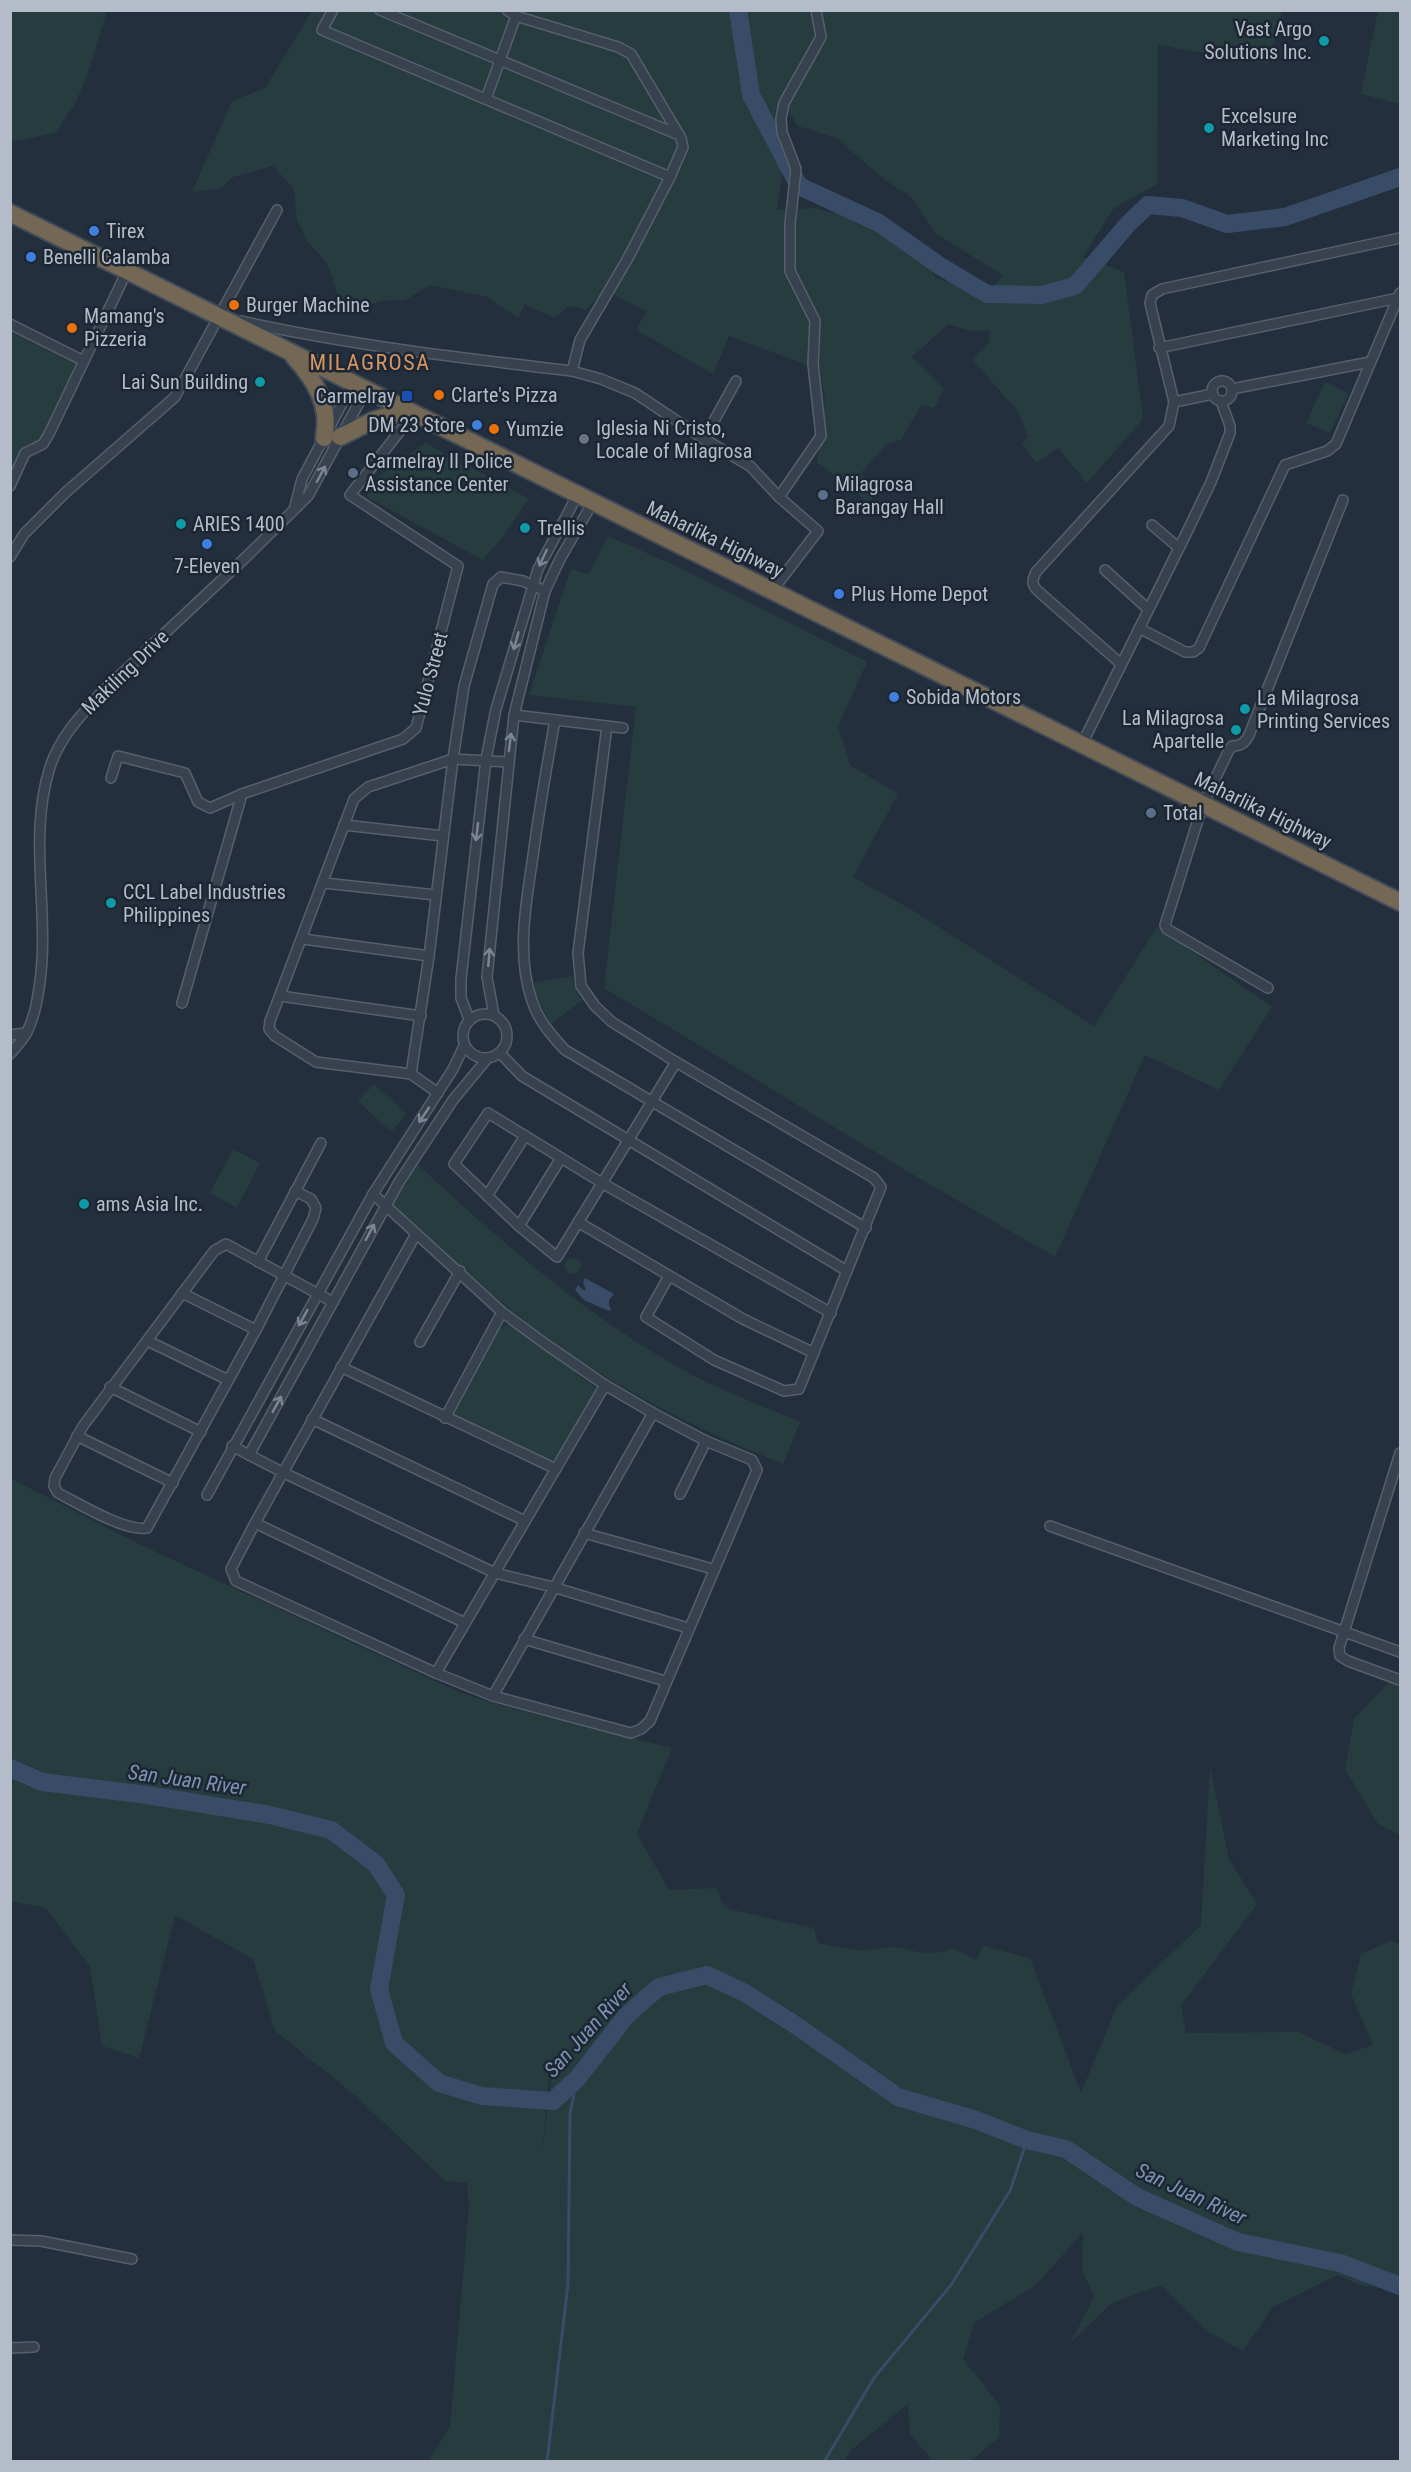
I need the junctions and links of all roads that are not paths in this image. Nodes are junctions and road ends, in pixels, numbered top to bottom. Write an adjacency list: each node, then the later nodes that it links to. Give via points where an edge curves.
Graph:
1 (333, 10): 6 (street, via 322,30)
2 (380, 10): 5 (street)
3 (816, 10): 32 (street, via 821,37 784,103 781,119 796,169 790,271 815,321 813,364 821,436)
4 (512, 13): 5 (street); 7 (street, via 631,54)
5 (500, 62): 6 (street); 7 (street)
6 (486, 99): 8 (street)
7 (679, 135): 8 (street, via 683,147)
8 (670, 177): 20 (street, via 580,340)
9 (277, 210): 14 (street)
10 (10, 213): 12 (highway, Maharlika Highway)
11 (1401, 238): 16 (street, via 1156,291 1150,303)
12 (127, 270): 14 (highway, Maharlika Highway); 18 (street)
13 (1399, 296): 16 (street); 19 (street)
14 (218, 316): 17 (highway, Maharlika Highway); 20 (street, via 294,333); 38 (street, via 175,397 65,493 24,534)
15 (10, 324): 18 (street)
16 (1159, 348): 26 (street)
17 (287, 350): 22 (highway, Maharlika Highway); 28 (highway, via 312,378)
18 (84, 361): 30 (street, via 49,434 43,444 25,453)
19 (1370, 362): 23 (street); 44 (street, via 1336,444 1327,451 1285,465 1199,648 1185,652)
20 (572, 371): 29 (street, via 635,393)
21 (736, 381): 29 (street)
22 (360, 386): 27 (highway, Maharlika Highway); 28 (street, Makiling Drive); 28 (street, Makiling Drive)
23 (1232, 388): 24 (street, via 1227,382 1219,382 1213,387); 25 (street, via 1229,399)
24 (1213, 394): 25 (street); 26 (street)
25 (1221, 401): 37 (street, via 1230,433)
26 (1174, 402): 45 (street, via 1165,432 1032,580 1034,587)
27 (411, 412): 28 (highway, via 374,420); 31 (highway, Maharlika Highway); 55 (street, Yulo Street, via 350,495 459,566 417,728 403,739)
28 (332, 437): 35 (street, Makiling Drive, via 302,479); 35 (street, Makiling Drive, one-way to 28, via 308,496)
29 (704, 439): 32 (street, via 750,466)
30 (10, 486)
31 (578, 494): 34 (highway, Maharlika Highway); 40 (street, one-way to 40, via 544,554)
32 (779, 497): 42 (street, via 818,531)
33 (1343, 500): 56 (street, via 1249,735 1246,741 1232,746)
34 (593, 502): 41 (street); 42 (highway, Maharlika Highway)
35 (295, 506): 70 (street, Makiling Drive, via 99,695 78,719 51,764 39,827 44,959 36,1009)
36 (1152, 525): 37 (street)
37 (1179, 548): 43 (street)
38 (10, 557)
39 (1105, 570): 43 (street)
40 (532, 585): 41 (street); 51 (street, via 501,577 493,584 464,686); 52 (street, one-way to 52, via 496,709)
41 (545, 591): 46 (street)
42 (772, 591): 50 (highway, Maharlika Highway)
43 (1148, 609): 44 (street)
44 (1139, 628): 45 (street)
45 (1120, 663): 50 (street)
46 (514, 715): 47 (street); 53 (street, one-way to 46)
47 (555, 720): 48 (street); 79 (street, via 528,888 522,942 526,980 548,1032 565,1050)
48 (607, 726): 49 (street); 76 (street, via 579,944 581,986 612,1022)
49 (623, 728)
50 (1082, 744): 56 (highway, Maharlika Highway)
51 (453, 759): 52 (street); 57 (street, via 368,787 354,799); 58 (street)
52 (486, 759): 53 (street); 69 (street, one-way to 69, via 461,979 461,998)
53 (508, 762): 67 (street, one-way to 53, via 487,977)
54 (111, 778): 55 (street, Yulo Street, via 118,756 185,773 198,802 210,808)
55 (242, 794): 66 (street)
56 (1203, 804): 61 (highway, Maharlika Highway); 64 (street, via 1165,925)
57 (345, 825): 58 (street); 59 (street)
58 (443, 836): 60 (street)
59 (324, 883): 60 (street); 62 (street)
60 (436, 895): 63 (street)
61 (1401, 902)
62 (303, 939): 63 (street); 65 (street)
63 (429, 956): 68 (street)
64 (1268, 988)
65 (280, 996): 68 (street); 77 (street, via 269,1029 316,1062)
66 (182, 1003)
67 (494, 1015): 69 (street, via 481,1013); 73 (street, via 505,1025 507,1040)
68 (421, 1016): 77 (street)
69 (469, 1019): 72 (street, via 462,1032)
70 (26, 1033): 71 (street); 74 (street, Makiling Drive)
71 (10, 1035)
72 (464, 1046): 75 (street, via 473,1056); 78 (street)
73 (500, 1053): 75 (street); 81 (street, via 522,1076)
74 (10, 1054)
75 (487, 1059): 88 (street, via 453,1100)
76 (676, 1062): 79 (street); 91 (street, via 874,1178 881,1187)
77 (411, 1074): 78 (street)
78 (438, 1093): 86 (street, one-way to 86)
79 (652, 1101): 81 (street); 91 (street)
80 (525, 1136): 83 (street); 87 (street); 87 (street, via 488,1113 454,1164)
81 (628, 1140): 84 (street); 95 (street)
82 (321, 1143): 85 (street)
83 (561, 1158): 84 (street); 90 (street)
84 (602, 1183): 89 (street); 102 (street)
85 (295, 1191): 93 (street); 96 (street, via 311,1199 316,1208)
86 (373, 1194): 88 (street); 99 (street)
87 (487, 1196): 90 (street)
88 (385, 1206): 92 (street); 100 (street, one-way to 88)
89 (578, 1222): 90 (street, via 556,1257); 97 (street)
90 (519, 1226)
91 (866, 1228): 95 (street)
92 (416, 1234): 94 (street); 107 (street)
93 (258, 1262): 96 (street); 98 (street, via 226,1244 214,1251)
94 (460, 1271): 101 (street); 105 (street)
95 (847, 1271): 102 (street)
96 (284, 1276): 99 (street); 103 (street)
97 (669, 1276): 106 (street, via 743,1319); 106 (street, via 646,1317 714,1360 784,1391 799,1389)
98 (182, 1293): 103 (street); 104 (street)
99 (317, 1293): 100 (street); 117 (street, one-way to 117)
100 (333, 1302): 119 (street, one-way to 100)
101 (502, 1312): 109 (street); 112 (street)
102 (831, 1313): 106 (street)
103 (256, 1330): 108 (street)
104 (148, 1341): 108 (street); 110 (street)
105 (420, 1342)
106 (814, 1353)
107 (341, 1367): 112 (street); 113 (street)
108 (228, 1380): 114 (street)
109 (605, 1385): 111 (street); 120 (street)
110 (110, 1388): 114 (street); 115 (street)
111 (653, 1413): 116 (street); 128 (street)
112 (445, 1418): 120 (street)
113 (312, 1419): 121 (street); 125 (street)
114 (201, 1432): 122 (street)
115 (77, 1436): 122 (street); 122 (street, via 55,1478 58,1493 141,1529 147,1528)
116 (706, 1441): 123 (street); 129 (street, via 752,1460 757,1470)
117 (232, 1446): 119 (street); 124 (street)
118 (1401, 1453): 134 (street)
119 (249, 1455): 121 (street)
120 (556, 1469): 125 (street)
121 (282, 1472): 126 (street); 130 (street)
122 (173, 1483)
123 (680, 1494)
124 (207, 1495)
125 (525, 1521): 130 (street)
126 (255, 1523): 132 (street); 137 (street, via 231,1569 236,1581)
127 (1050, 1526): 134 (street)
128 (584, 1533): 129 (street); 131 (street)
129 (713, 1569): 133 (street)
130 (495, 1573): 131 (street); 132 (street)
131 (553, 1587): 133 (street); 135 (street)
132 (465, 1623): 137 (street)
133 (688, 1628): 139 (street)
134 (1345, 1634): 136 (street); 138 (street, via 1340,1656)
135 (524, 1639): 139 (street); 140 (street)
136 (1401, 1653)
137 (436, 1673): 140 (street)
138 (1401, 1680)
139 (665, 1681): 140 (street, via 650,1721 631,1733)
140 (493, 1696)
141 (10, 2240): 142 (street, via 41,2241)
142 (132, 2259)
143 (34, 2347): 144 (street)
144 (10, 2348)

